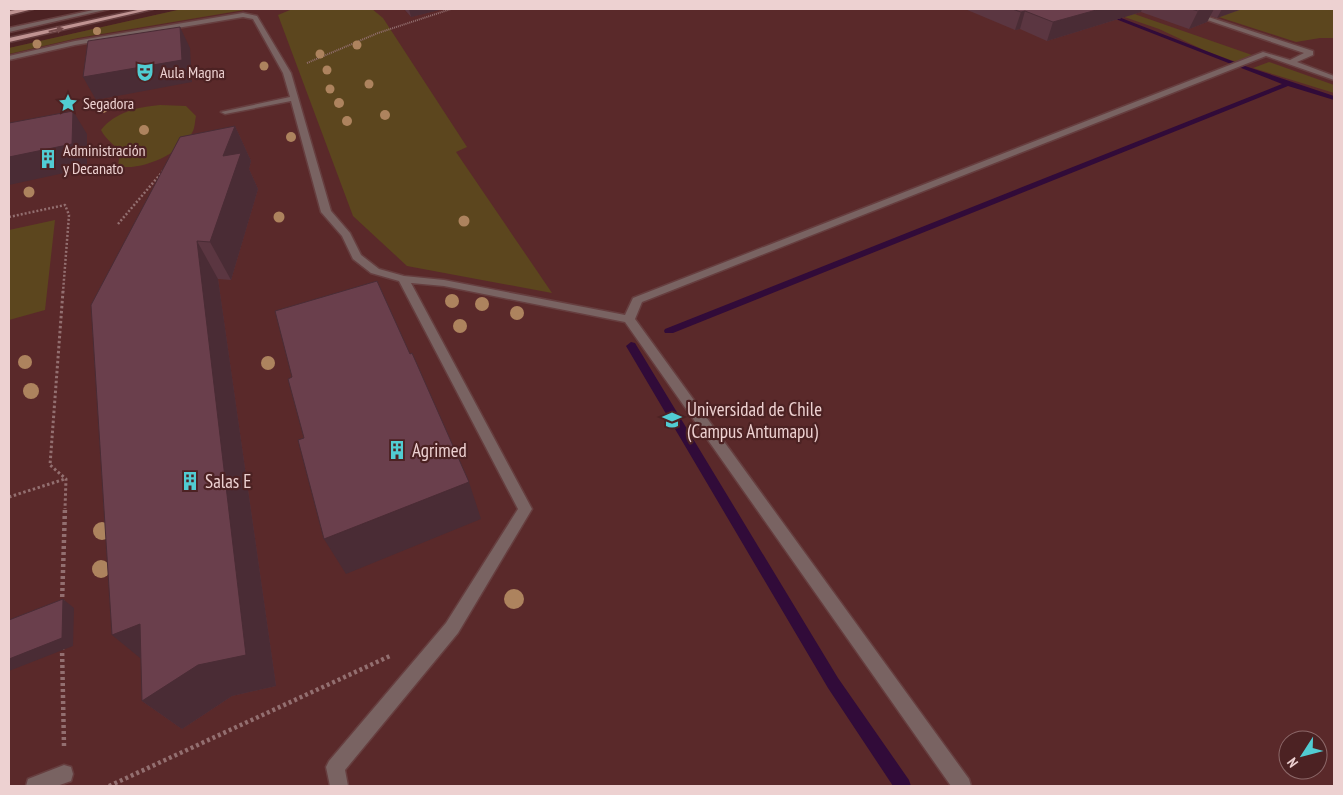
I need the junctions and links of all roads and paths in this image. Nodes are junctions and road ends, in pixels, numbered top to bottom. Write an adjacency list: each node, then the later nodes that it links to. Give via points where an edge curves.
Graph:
1 (30, 9): 7 (main road)
2 (82, 9): 8 (lane)
3 (106, 9): 9 (lane)
4 (150, 9): 10 (main road, one-way to 4)
5 (452, 9): 14 (path, via 380,31)
6 (1178, 9): 12 (lane, via 1310,54)
7 (9, 13)
8 (9, 25)
9 (9, 30)
10 (9, 40)
11 (9, 58): 14 (lane, via 75,43 243,14 255,17)
12 (1295, 60): 13 (lane); 15 (lane); 22 (lane, via 1266,54 637,300)
13 (1334, 70)
14 (287, 73): 16 (lane)
15 (1334, 78)
16 (294, 98): 17 (lane); 21 (lane, via 326,212 346,235 357,257 374,271)
17 (225, 112)
18 (165, 168): 20 (path)
19 (9, 217): 23 (path, via 65,205 69,215 50,465)
20 (118, 224)
21 (403, 280): 22 (lane, via 444,283); 31 (lane, via 525,509 452,628 335,767)
22 (629, 319): 32 (lane)
23 (66, 479): 24 (path); 25 (path)
24 (9, 497)
25 (62, 604)
26 (62, 643): 28 (path)
27 (398, 653): 30 (path)
28 (64, 774): 29 (lane)
29 (35, 786)
30 (109, 786)
31 (339, 786)
32 (962, 786)

